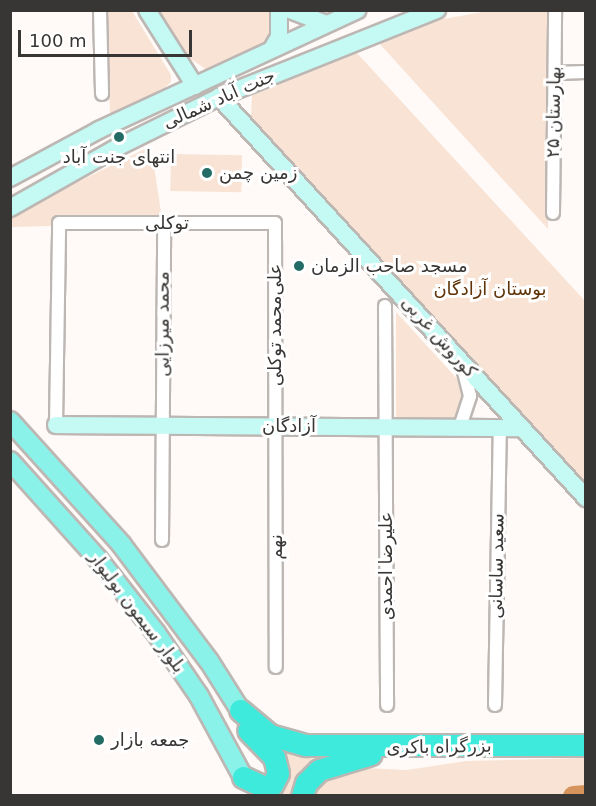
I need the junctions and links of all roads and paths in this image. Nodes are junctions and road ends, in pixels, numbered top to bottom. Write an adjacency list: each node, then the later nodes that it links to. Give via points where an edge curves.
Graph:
1 (100, 10): 13 (street)
2 (147, 10): 12 (street)
3 (279, 10): 9 (street, via 279,38)
4 (290, 10): 8 (street)
5 (358, 10): 8 (street, جنت آباد شمالی)
6 (437, 10): 14 (street, جنت آباد شمالی)
7 (555, 10): 11 (street, بهارستان ۲۵)
8 (326, 24): 9 (street, جنت آباد شمالی)
9 (273, 48): 12 (street, جنت آباد شمالی)
10 (585, 72): 11 (street)
11 (555, 73): 17 (street, بهارستان ۲۵)
12 (195, 86): 15 (street, جنت آباد شمالی, via 99,130)
13 (102, 94)
14 (219, 97): 16 (street, جنت آباد شمالی, via 118,147); 21 (street, کوروش غربی)
15 (10, 178)
16 (10, 208)
17 (553, 213)
18 (164, 223): 19 (street, توکلی); 23 (street, توکلی, via 58,224); 24 (street, محمد میرزایی)
19 (275, 223): 25 (street, علی‌محمد توکلی)
20 (385, 306): 26 (street, علیرضا احمدی)
21 (462, 363): 27 (street, via 470,396); 29 (street, کوروش غربی)
22 (10, 421): 36 (main road, بلوار سیمون بولیوار, via 122,544 202,651)
23 (56, 425): 24 (street, آزادگان)
24 (163, 426): 25 (street, آزادگان); 32 (street, محمد میرزایی)
25 (276, 426): 26 (street, آزادگان); 33 (street, نهم)
26 (385, 427): 27 (street, آزادگان); 34 (street, علیرضا احمدی)
27 (460, 427): 28 (street, آزادگان)
28 (500, 428): 29 (street, آزادگان); 35 (street, سعید ساسانی)
29 (521, 428): 31 (street, کوروش غربی)
30 (10, 460): 39 (main road, بلوار سیمون بولیوار, via 156,633 199,696)
31 (585, 498)
32 (162, 540)
33 (276, 668)
34 (387, 705)
35 (495, 705)
36 (240, 710): 38 (highway, بزرگراه باکری, via 270,735 294,743); 39 (highway, via 252,737 274,757 278,773 272,785)
37 (585, 745): 38 (highway, بزرگراه باکری)
38 (393, 747): 40 (highway, via 319,770 306,783)
39 (248, 786)
40 (302, 795)

